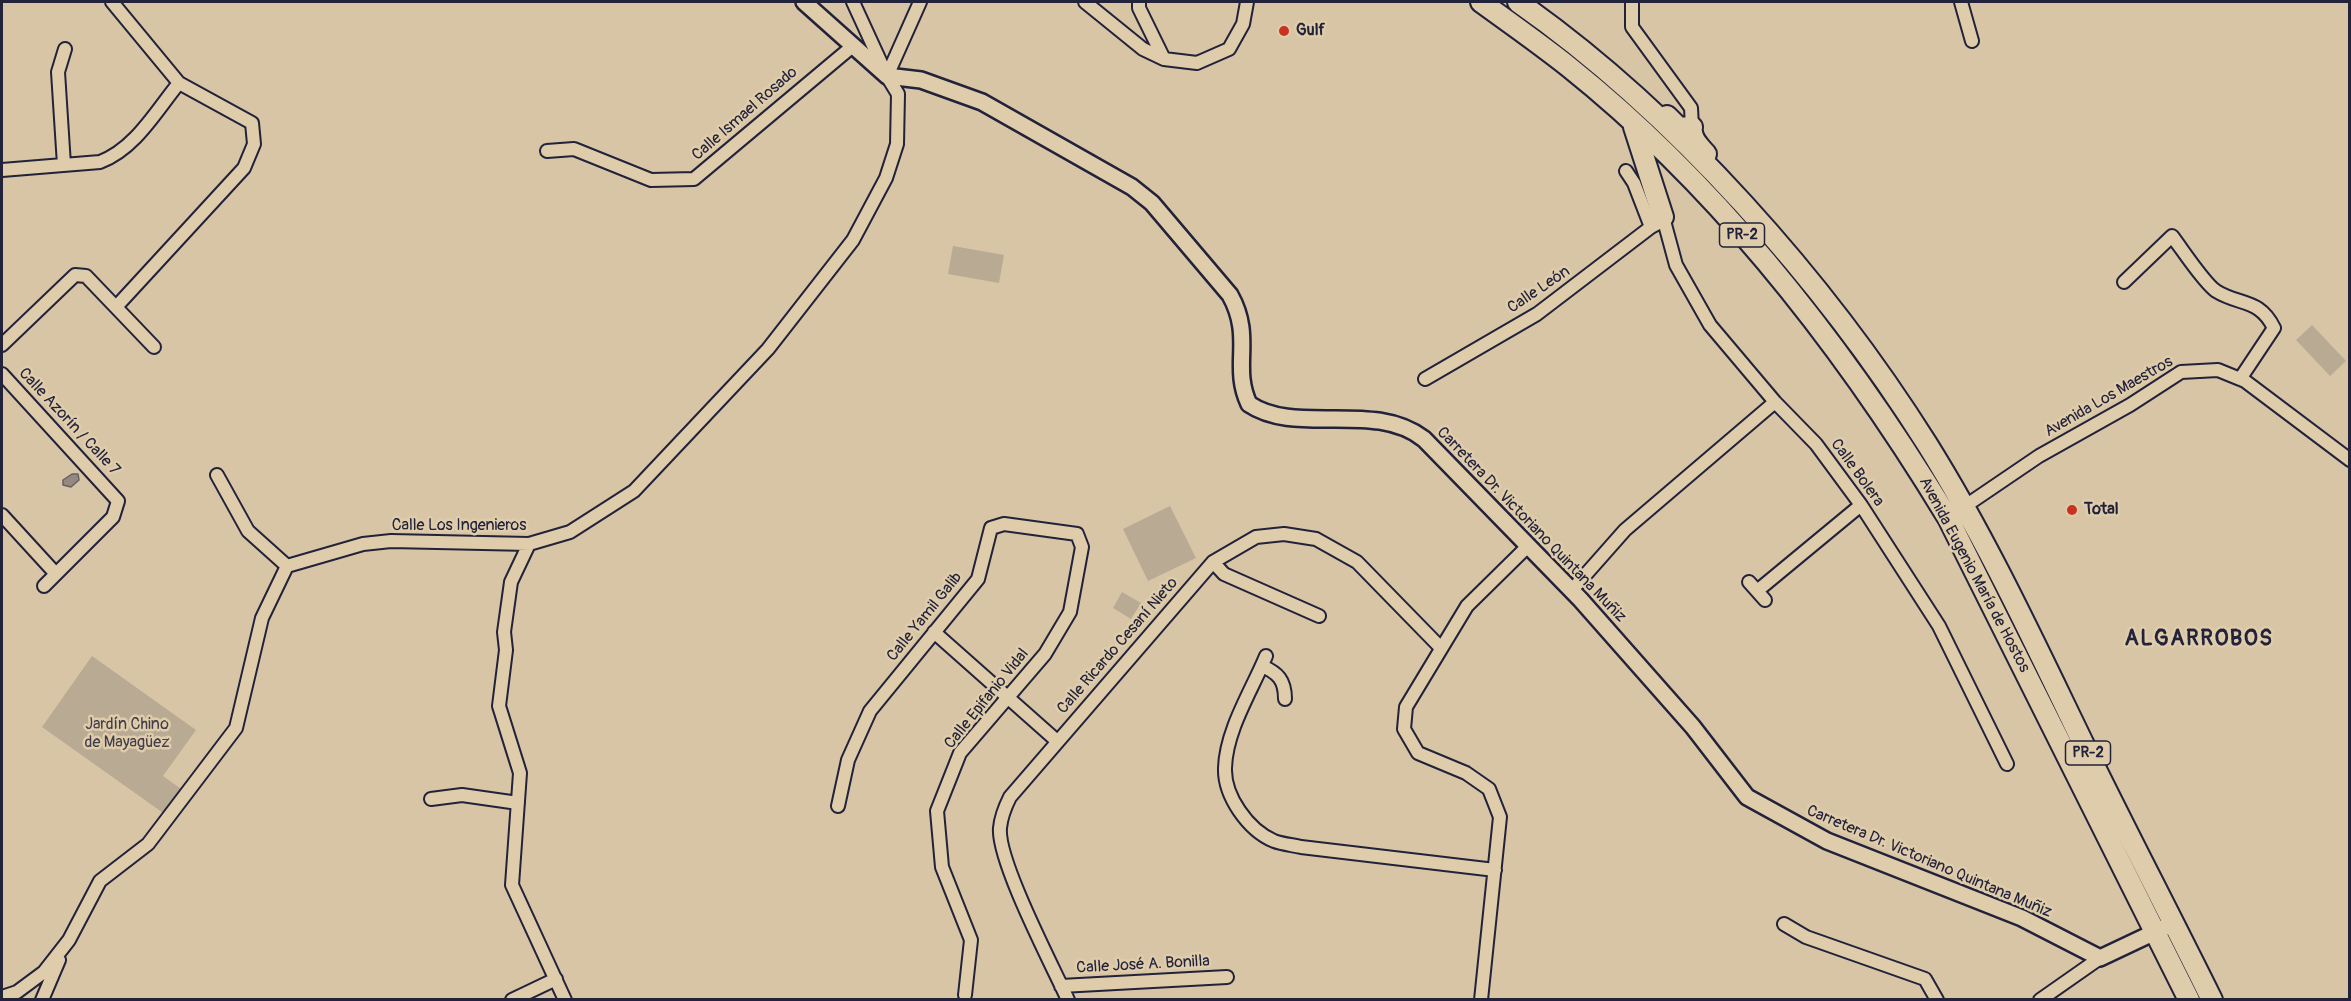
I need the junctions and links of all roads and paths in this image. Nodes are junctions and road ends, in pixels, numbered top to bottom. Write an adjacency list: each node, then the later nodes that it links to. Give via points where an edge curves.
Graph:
1 (804, 2): 13 (street)
2 (853, 2): 16 (street, Calle Los Ingenieros)
3 (920, 2): 16 (street)
4 (1085, 2): 15 (street, via 1143,49)
5 (1139, 2): 15 (street)
6 (1247, 2): 15 (street, via 1243,24 1229,49 1197,63)
7 (1481, 2): 19 (highway, Avenida Eugenio María de Hostos / PR-2, via 1570,68)
8 (1518, 2): 18 (highway, Avenida Eugenio María de Hostos / PR-2)
9 (1632, 2): 20 (street, via 1632,27 1691,108)
10 (1961, 2): 12 (street)
11 (116, 3): 17 (street)
12 (1972, 41)
13 (854, 45): 16 (street); 21 (street, Calle Ismael Rosado, via 694,179 651,180 574,149)
14 (65, 49): 22 (street, via 58,72)
15 (1164, 59)
16 (887, 76): 43 (street, Calle Los Ingenieros, via 898,94 897,144 886,178 853,240 768,349 634,491 570,532); 44 (street, Carretera Dr. Victoriano Quintana Muñiz, via 930,83 982,102 1132,187 1152,203 1239,311 1244,332 1241,384 1249,404 1272,415 1339,417 1411,429 1470,484)
17 (179, 83): 22 (street, via 118,154 100,162); 29 (street, via 252,123 254,144 244,168)
18 (1626, 90): 20 (highway, via 1643,95 1679,128); 26 (highway, Avenida Eugenio María de Hostos / PR-2)
19 (1632, 122): 25 (highway, Avenida Eugenio María de Hostos / PR-2); 27 (highway)
20 (1692, 127): 26 (highway, via 1696,143)
21 (547, 151)
22 (64, 165): 23 (street)
23 (2, 170)
24 (1626, 171): 27 (street, Calle Bolera)
25 (1686, 176): 27 (highway, via 1670,174 1663,181); 41 (highway, Avenida Eugenio María de Hostos / PR-2, via 1747,239 1831,342)
26 (1741, 202): 39 (highway, Avenida Eugenio María de Hostos / PR-2, via 1839,318 1926,443)
27 (1659, 222): 33 (street, Calle León, via 1537,314); 35 (street, Calle Bolera, via 1676,265 1710,325)
28 (2124, 282): 34 (street, via 2172,236 2216,291 2256,306 2267,315 2274,328)
29 (116, 307): 30 (street, via 86,276 75,275); 31 (street)
30 (2, 345)
31 (154, 346)
32 (2, 374): 47 (street, Calle Azorín / Calle 7, via 118,501 113,517)
33 (1425, 379)
34 (2240, 379): 36 (street, Avenida Los Maestros); 39 (street, Avenida Los Maestros, via 2218,370 2181,372 2039,456)
35 (1775, 402): 38 (street, Calle Bolera, via 1816,444); 49 (street, via 1625,530)
36 (2349, 460)
37 (217, 475): 46 (street, via 248,531)
38 (1862, 505): 50 (street); 59 (street, Calle Bolera, via 1939,626)
39 (1964, 507): 41 (street, Avenida Los Maestros); 64 (highway, Avenida Eugenio María de Hostos / PR-2)
40 (2, 515): 47 (street)
41 (1948, 518): 66 (highway, Avenida Eugenio María de Hostos / PR-2)
42 (1079, 539): 54 (street, Calle Yamil Galib, via 1077,534 1004,524 991,528 978,579); 56 (street, Calle Epifanio Vidal, via 1082,547 1070,612 1045,654)
43 (529, 544): 46 (street, Calle Los Ingenieros, via 391,541 363,544); 61 (street, via 511,582 499,706 520,773)
44 (1527, 548): 49 (street, Carretera Dr. Victoriano Quintana Muñiz); 55 (street, via 1467,606)
45 (1214, 562): 52 (street, via 1224,574); 55 (street, Calle Ricardo Cesaní Nieto, via 1256,537 1284,534 1316,539 1357,562); 58 (street, Calle Ricardo Cesaní Nieto)
46 (287, 566): 67 (street, via 262,618 236,728 148,844 100,881)
47 (56, 574): 48 (street, Calle Azorín / Calle 7)
48 (44, 586)
49 (1572, 590): 68 (street, Carretera Dr. Victoriano Quintana Muñiz, via 1693,727 1747,797 1827,841 2022,918)
50 (1757, 591)
51 (1308, 596): 52 (street)
52 (1306, 611): 53 (street)
53 (1319, 616)
54 (934, 632): 56 (street); 62 (street, Calle Yamil Galib, via 870,711 848,760)
55 (1440, 647): 63 (street, via 1406,707 1404,729 1418,753 1466,772 1489,789 1500,818)
56 (1007, 696): 58 (street); 72 (street, Calle Epifanio Vidal, via 960,753 937,811 942,867 971,940)
57 (1285, 699): 63 (street, via 1281,678 1264,661 1233,734 1225,769 1233,801 1251,827 1274,841 1301,847)
58 (1057, 741): 71 (street, Calle Ricardo Cesaní Nieto, via 1010,797 1000,829 1009,869)
59 (2007, 764)
60 (431, 799): 61 (street, via 462,795)
61 (518, 803): 70 (street, via 512,885)
62 (838, 806)
63 (1495, 870): 78 (street)
64 (2174, 923): 66 (street); 82 (highway, Avenida Eugenio María de Hostos / PR-2)
65 (1784, 924): 79 (street, via 1806,936 1925,980)
66 (2155, 932): 68 (street); 81 (highway, Avenida Eugenio María de Hostos / PR-2)
67 (69, 940): 73 (street, via 31,984); 74 (street)
68 (2100, 958): 80 (street)
69 (1227, 977): 71 (street, Calle José A. Bonilla)
70 (556, 979): 75 (street); 76 (street)
71 (1061, 986): 77 (street, Calle Ricardo Cesaní Nieto)
72 (966, 991)
73 (2, 997)
74 (42, 999)
75 (512, 999)
76 (565, 999)
77 (1068, 999)
78 (1481, 999)
79 (1937, 999)
80 (2040, 999)
81 (2189, 999)
82 (2212, 999)

